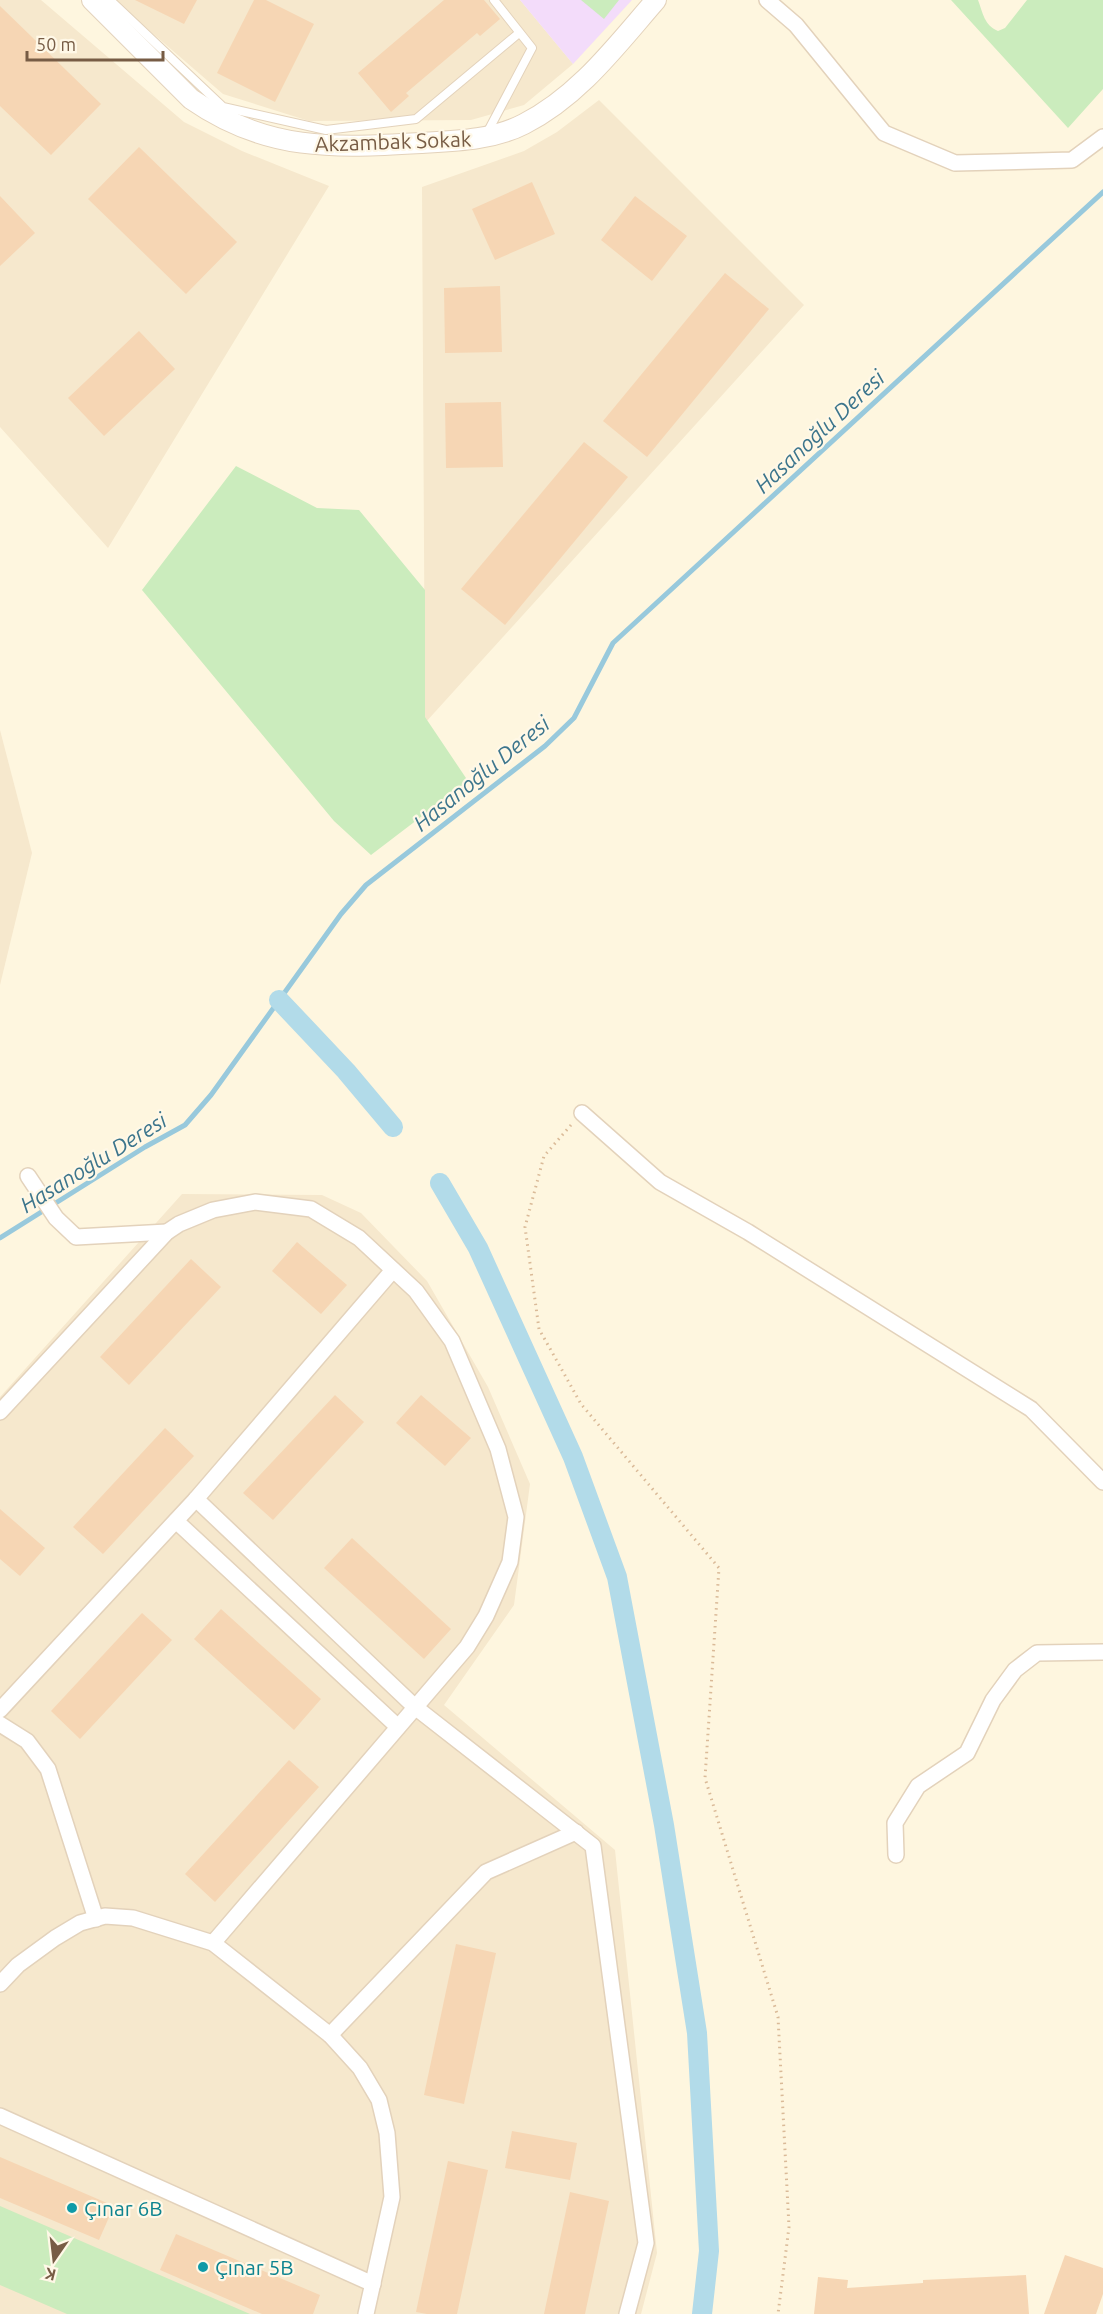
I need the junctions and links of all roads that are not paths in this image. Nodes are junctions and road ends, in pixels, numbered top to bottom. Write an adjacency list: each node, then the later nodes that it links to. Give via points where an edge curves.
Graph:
1 (92, 0): 7 (street, Akzambak Sokak, via 191,99 250,131 316,146)
2 (110, 0): 6 (lane, via 223,107 326,130 416,119)
3 (494, 0): 6 (lane)
4 (656, 0): 7 (street, Akzambak Sokak, via 599,66 562,101 523,125)
5 (767, 0): 8 (street, via 796,25 884,133 955,163 1072,160)
6 (519, 33): 7 (lane, via 532,48)
7 (485, 137)
8 (1103, 137)
9 (582, 1113): 14 (street, via 660,1182 748,1232 1030,1409)
10 (28, 1176): 11 (street, via 56,1218 76,1237)
11 (168, 1232): 12 (street, via 213,1210 255,1202 311,1209 359,1238); 13 (street)
12 (393, 1270): 15 (street); 18 (street, via 416,1291 452,1341 498,1449 516,1517 510,1562 486,1616 467,1647)
13 (0, 1412)
14 (1103, 1482)
15 (196, 1499): 16 (street); 18 (street)
16 (176, 1521): 19 (street); 21 (street)
17 (1103, 1652): 23 (street, via 1037,1653 1015,1670 993,1700 967,1753 918,1786 912,1795 895,1823)
18 (415, 1707): 21 (street); 22 (street)
19 (0, 1710)
20 (0, 1724): 24 (street, via 27,1741 48,1769)
21 (398, 1727): 25 (street)
22 (576, 1832): 27 (street, via 486,1872); 31 (street, via 593,1845 646,2243)
23 (896, 1855)
24 (96, 1919): 25 (street, via 133,1918); 26 (street, via 55,1938 18,1965)
25 (213, 1943): 27 (street)
26 (0, 1984)
27 (330, 2035): 29 (street, via 360,2068 379,2100 387,2133 392,2197)
28 (0, 2116): 29 (street)
29 (373, 2284): 30 (street)
30 (366, 2314)
31 (627, 2314)

